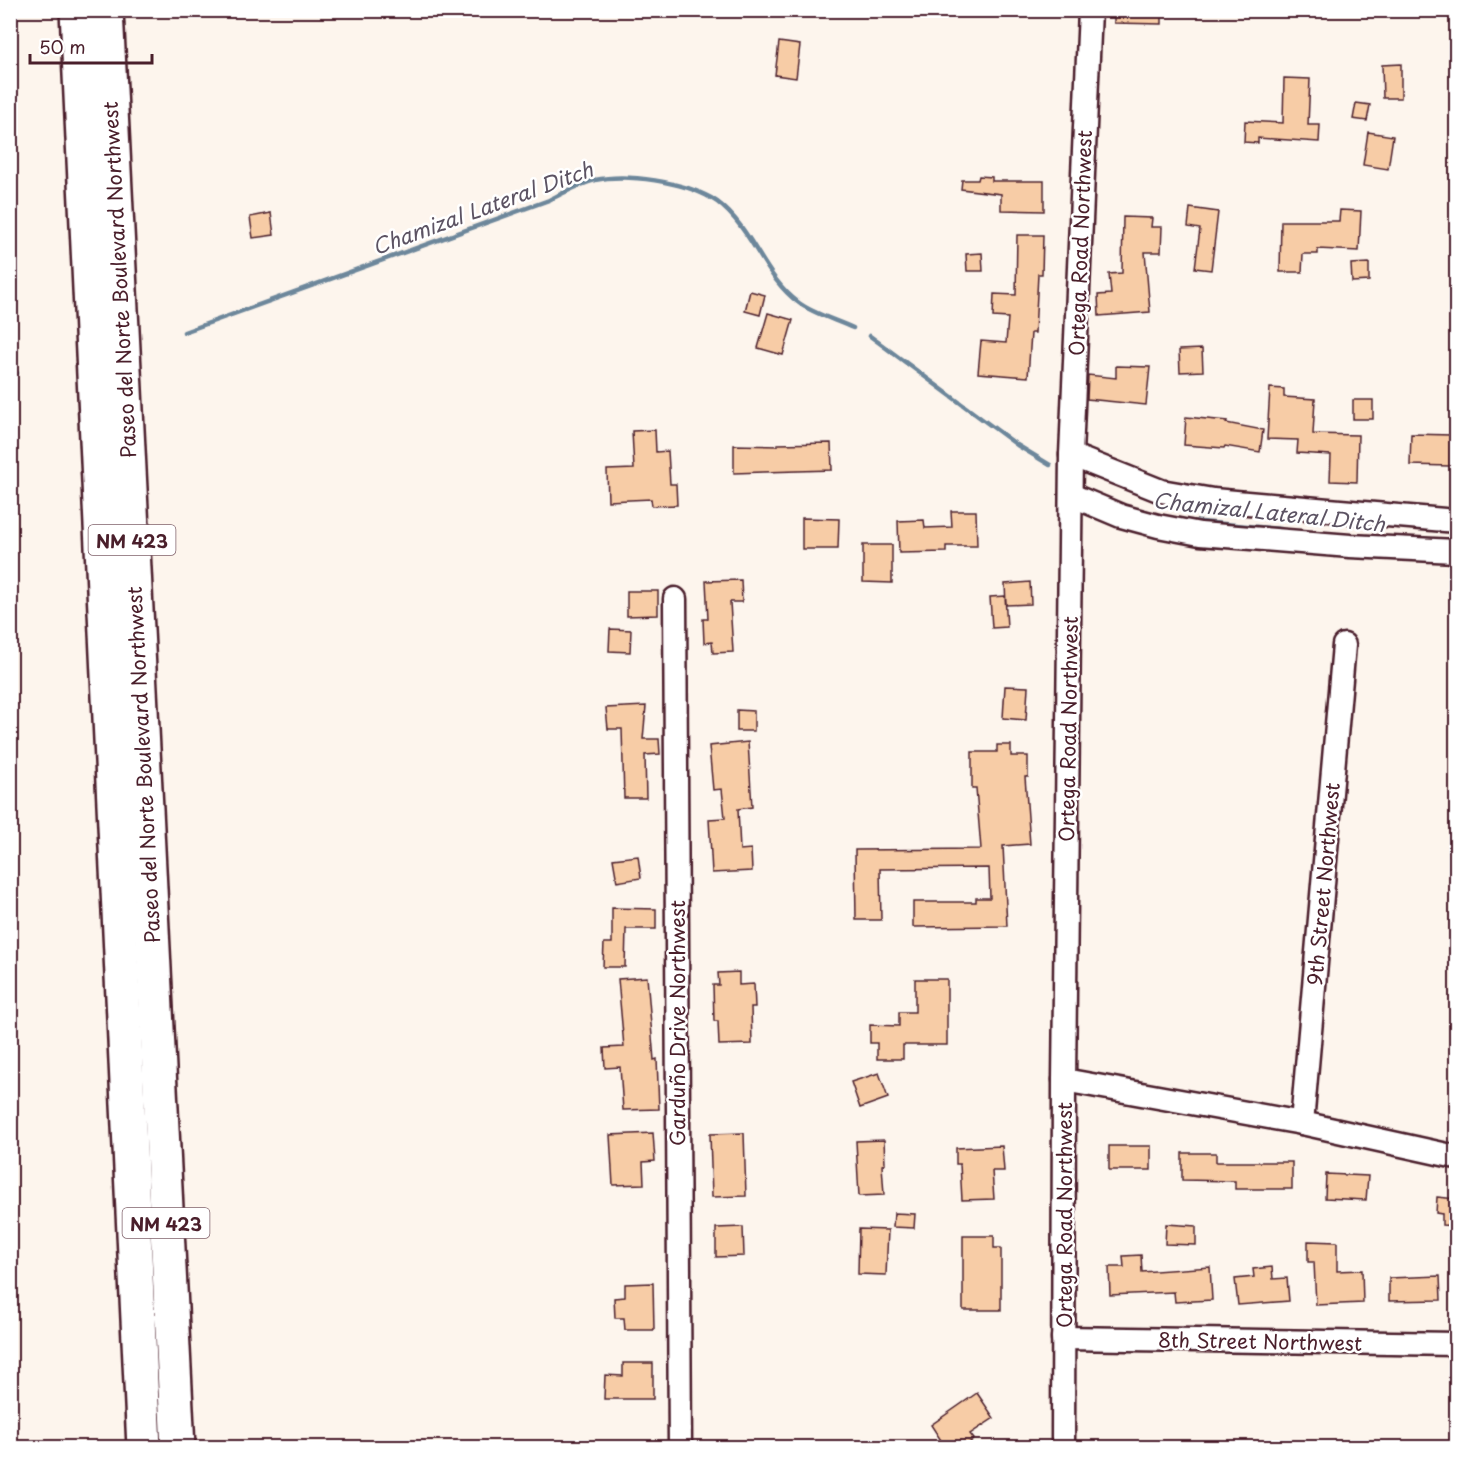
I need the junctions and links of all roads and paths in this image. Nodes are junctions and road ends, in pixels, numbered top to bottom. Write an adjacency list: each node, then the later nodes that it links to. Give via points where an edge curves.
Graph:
1 (77, 10): 15 (highway, Paseo del Norte Boulevard Northwest / NM 423)
2 (106, 10): 16 (highway, Paseo del Norte Boulevard Northwest / NM 423)
3 (1090, 10): 4 (street, Ortega Road Northwest)
4 (1071, 456): 5 (street, Ortega Road Northwest); 6 (street, via 1161,491 1213,500)
5 (1071, 495): 7 (street, via 1121,516 1200,534); 10 (street, Ortega Road Northwest)
6 (1456, 521)
7 (1456, 551)
8 (675, 599): 17 (street, Garduño Drive Northwest)
9 (1344, 645): 11 (street, 9th Street Northwest)
10 (1064, 1080): 11 (street); 13 (street, Ortega Road Northwest)
11 (1302, 1123): 12 (street)
12 (1456, 1157)
13 (1063, 1338): 14 (street, 8th Street Northwest); 18 (street, Ortega Road Northwest)
14 (1456, 1344)
15 (144, 1448)
16 (178, 1448)
17 (680, 1448)
18 (1063, 1448)

